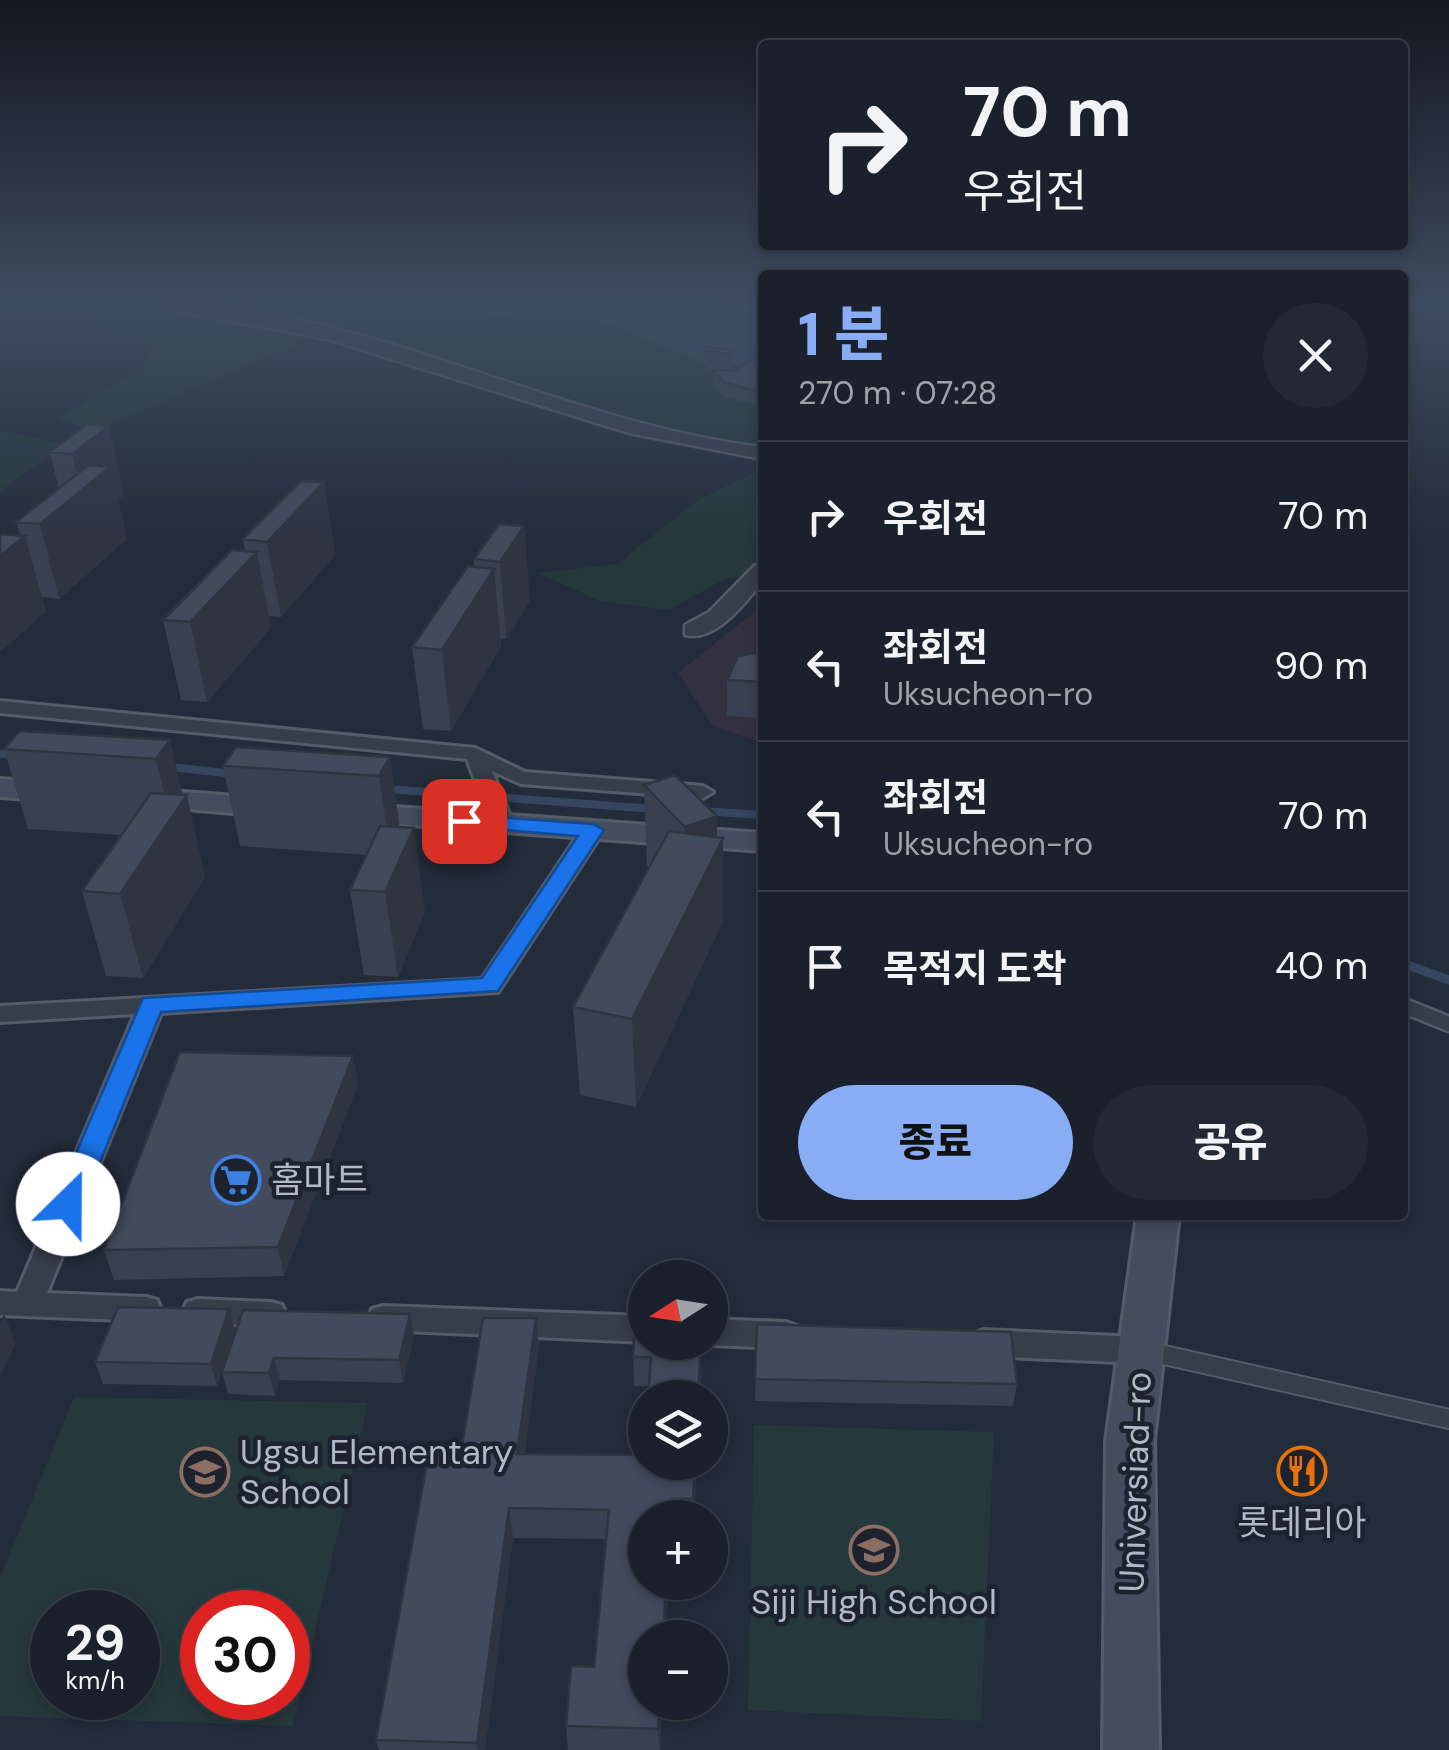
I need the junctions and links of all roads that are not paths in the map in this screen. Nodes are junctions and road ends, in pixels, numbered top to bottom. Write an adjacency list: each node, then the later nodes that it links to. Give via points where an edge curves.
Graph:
1 (491, 385): 2 (street, via 618,427)
2 (758, 453)
3 (758, 575): 4 (street, via 717,617)
4 (692, 630)
5 (0, 707): 6 (street)
6 (475, 754): 8 (street, via 521,778); 9 (street)
7 (0, 788): 9 (main road)
8 (703, 792)
9 (502, 824): 10 (main road)
10 (593, 830): 11 (main road); 12 (street, via 490,986)
11 (758, 842)
12 (152, 1004): 14 (street); 17 (street)
13 (1408, 1007): 15 (lane)
14 (0, 1014)
15 (1449, 1024)
16 (1157, 1220): 24 (main road, Universiad-ro)
17 (13, 1303): 18 (street)
18 (306, 1315)
19 (346, 1317): 20 (street)
20 (628, 1328)
21 (728, 1333): 22 (street)
22 (808, 1336)
23 (944, 1342): 24 (street)
24 (1140, 1350): 25 (lane); 26 (main road, Universiad-ro, via 1130,1442)
25 (1449, 1419)
26 (1131, 1750)

